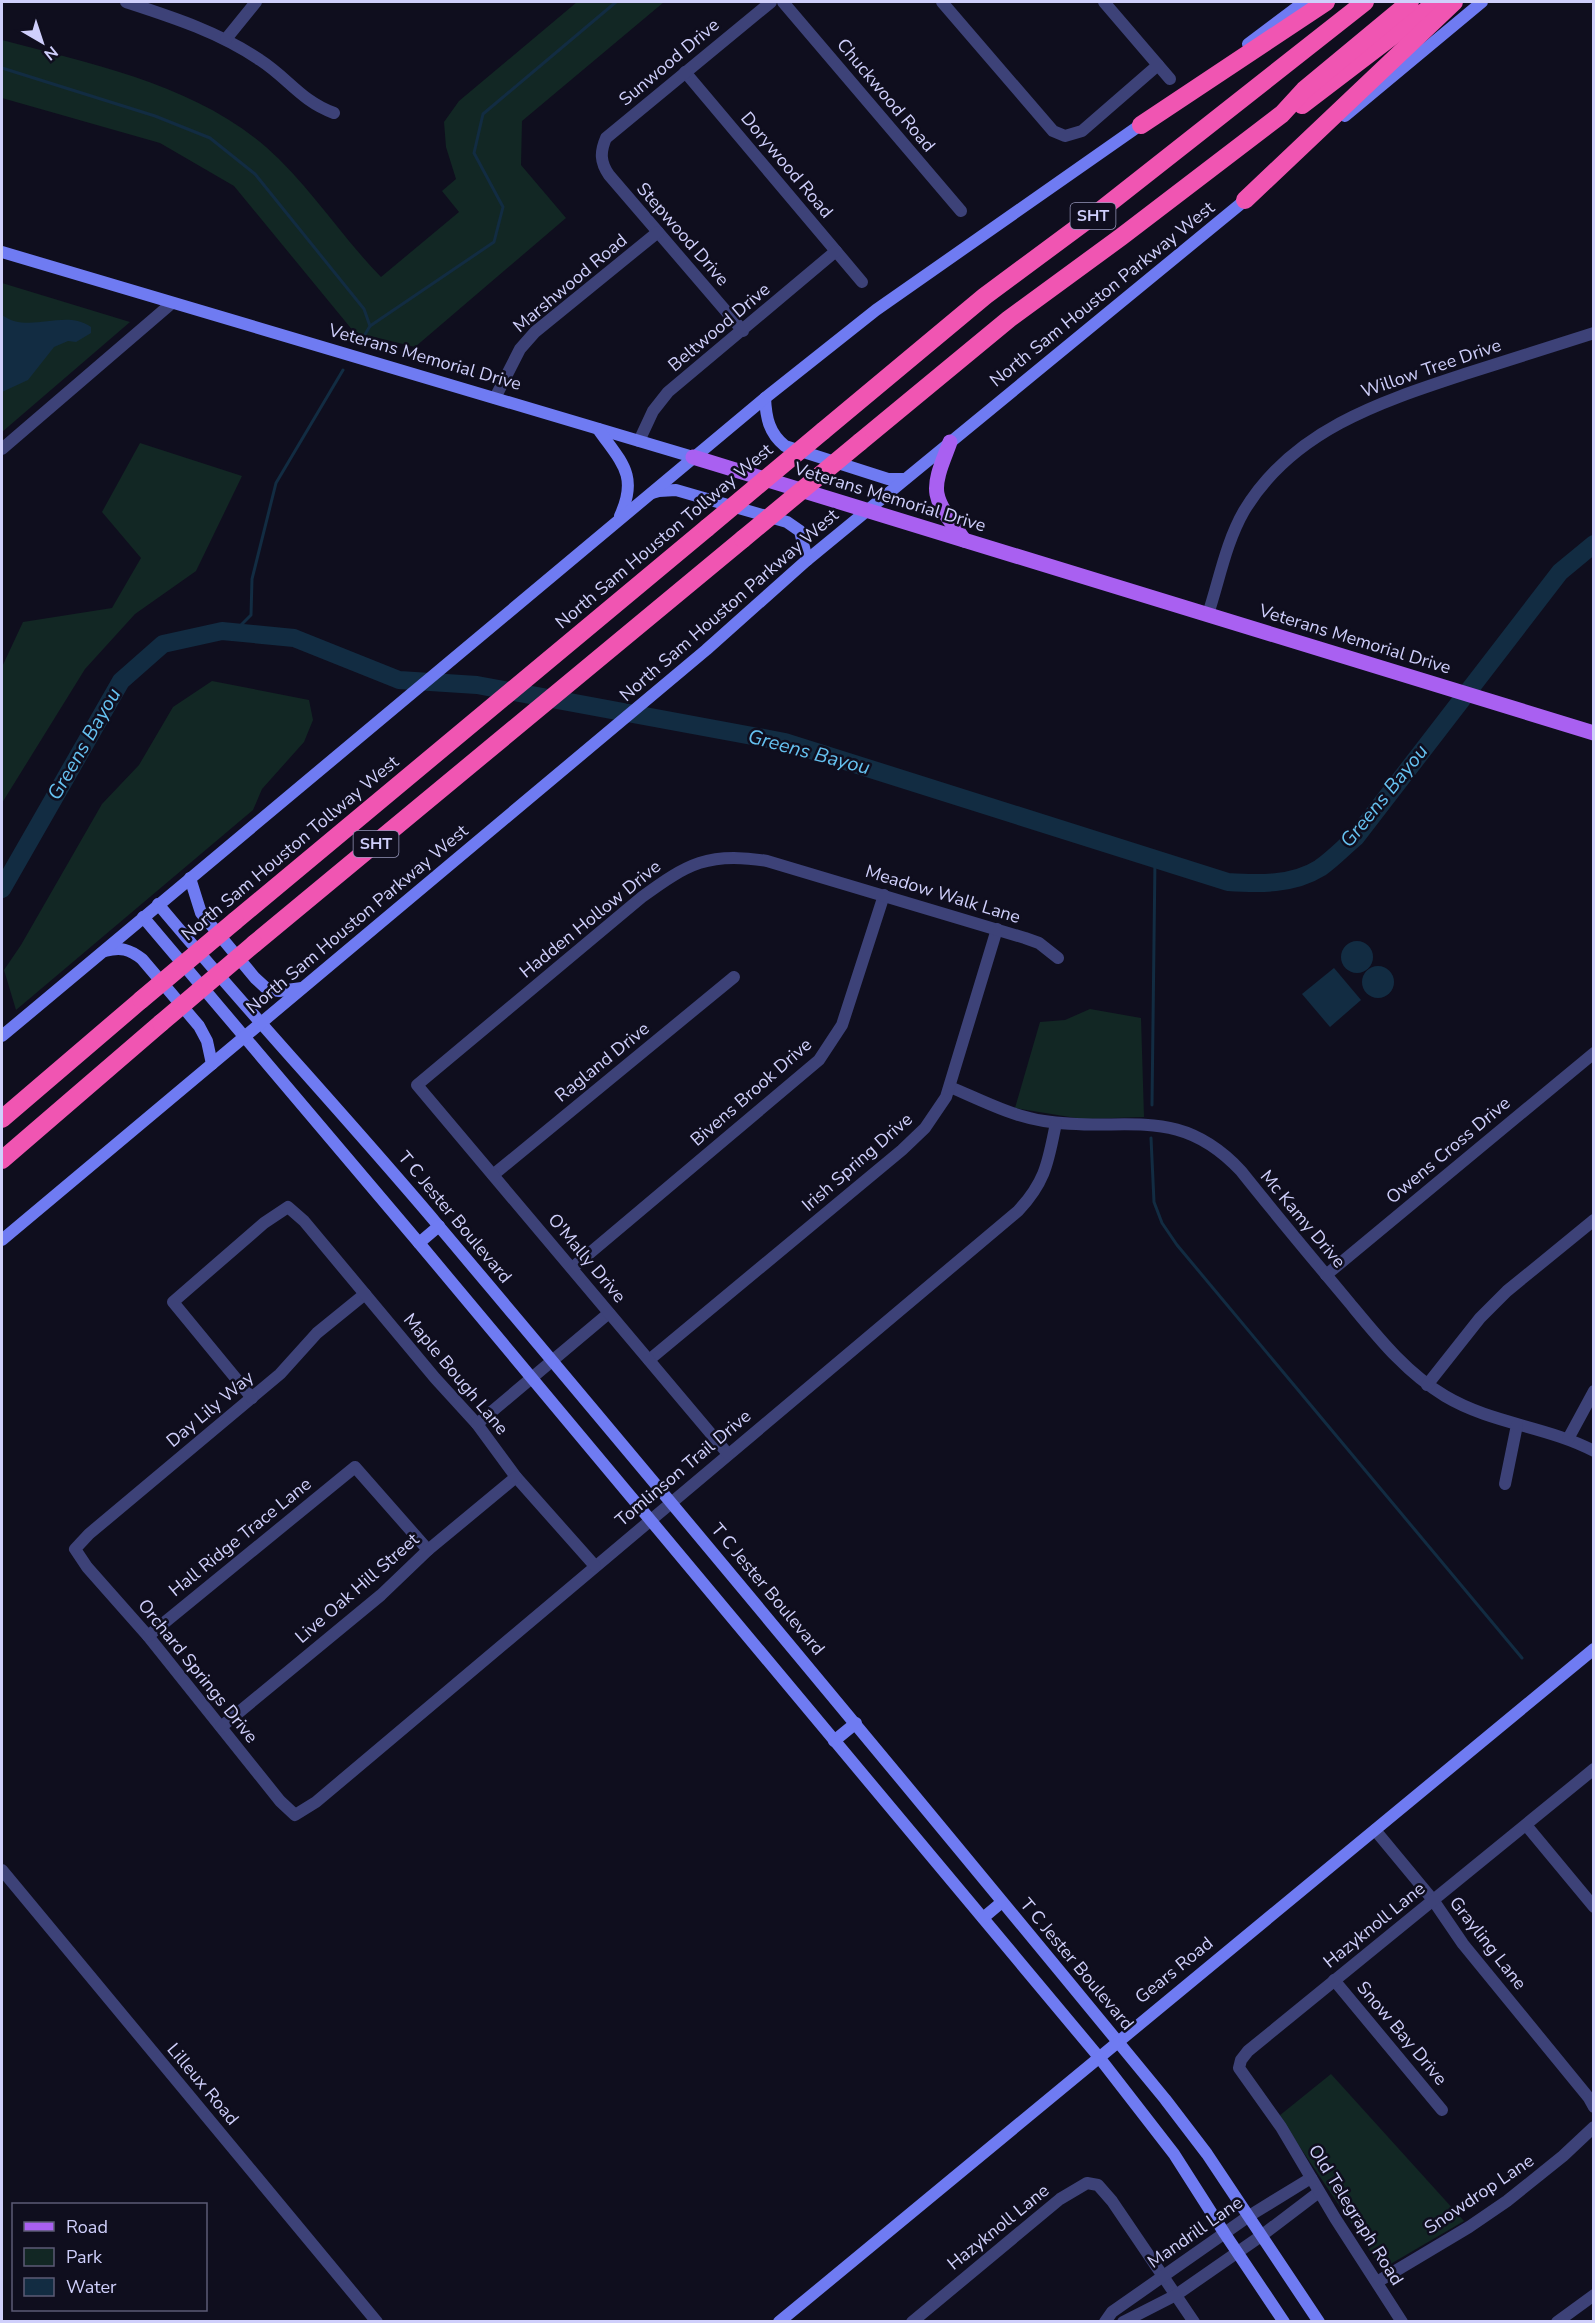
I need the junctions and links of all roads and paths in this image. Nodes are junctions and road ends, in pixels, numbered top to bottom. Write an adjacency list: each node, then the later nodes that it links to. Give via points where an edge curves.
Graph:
1 (126, 2): 14 (street)
2 (256, 2): 14 (street)
3 (771, 2): 16 (street, Sunwood Drive)
4 (783, 2): 23 (street, Chuckwood Road)
5 (942, 2): 15 (street, via 1053,131 1065,136 1082,131)
6 (1104, 2): 15 (street)
7 (1304, 2): 20 (main road)
8 (1326, 2): 20 (highway)
9 (1365, 2): 63 (highway, North Sam Houston Tollway West / SHT, bridge, via 985,296)
10 (1410, 2): 19 (highway, SHT, via 1304,90)
11 (1437, 2): 19 (highway, SHT, via 1305,104)
12 (1454, 2): 22 (highway)
13 (1482, 2): 22 (main road, North Sam Houston Parkway West)
14 (226, 39): 18 (street, via 261,60 316,106)
15 (1158, 65): 17 (street)
16 (685, 72): 21 (street, Sunwood Drive, via 606,138); 25 (street, Dorywood Road)
17 (1170, 79)
18 (334, 113)
19 (1282, 114): 65 (highway, SHT, bridge, via 1009,319 254,944)
20 (1141, 125): 32 (main road, via 876,310)
21 (601, 158): 24 (street, Stepwood Drive, via 609,175)
22 (1245, 200): 35 (main road, North Sam Houston Parkway West)
23 (961, 211)
24 (658, 232): 29 (street, Stepwood Drive); 31 (street, Marshwood Road, via 535,332 516,355)
25 (836, 251): 27 (street, Dorywood Road); 29 (street, Beltwood Drive)
26 (2, 252): 28 (main road, Veterans Memorial Drive)
27 (862, 282)
28 (172, 303): 31 (main road, Veterans Memorial Drive); 36 (street)
29 (743, 331): 34 (street, Beltwood Drive, via 668,392 653,411)
30 (1593, 333): 44 (street, Willow Tree Drive, via 1401,395 1355,414 1313,440 1270,476 1243,513)
31 (495, 398): 33 (main road, Veterans Memorial Drive)
32 (765, 398): 37 (main road); 38 (main road, via 766,417 774,438 785,446 888,479)
33 (598, 429): 34 (main road, Veterans Memorial Drive); 41 (main road, via 623,465 628,481 628,499)
34 (639, 441): 37 (main road, Veterans Memorial Drive)
35 (950, 442): 38 (main road, North Sam Houston Parkway West); 42 (main road, via 937,494)
36 (2, 449)
37 (693, 457): 39 (main road); 40 (main road, Veterans Memorial Drive)
38 (905, 479): 40 (main road, North Sam Houston Parkway West)
39 (650, 494): 41 (main road); 43 (main road, via 676,490 787,522 800,531)
40 (867, 510): 42 (main road, Veterans Memorial Drive); 43 (main road, North Sam Houston Parkway West)
41 (617, 521): 47 (main road)
42 (964, 540): 44 (main road, Veterans Memorial Drive)
43 (807, 560): 55 (main road, North Sam Houston Parkway West, via 706,650)
44 (1208, 614): 45 (main road, Veterans Memorial Drive)
45 (1593, 732)
46 (814, 875): 48 (street, Meadow Walk Lane); 61 (street, Hadden Hollow Drive, via 767,861 734,857 704,861 676,873)
47 (190, 878): 49 (main road); 55 (main road, via 201,913 255,978 267,989)
48 (884, 895): 51 (street, Meadow Walk Lane); 71 (street, Bivens Brook Drive, via 846,1014 836,1037 819,1060)
49 (158, 904): 50 (main road); 56 (main road, T C Jester Boulevard)
50 (143, 917): 52 (main road); 58 (main road)
51 (997, 929): 53 (street, Meadow Walk Lane, via 1039,944); 62 (street, Irish Spring Drive)
52 (102, 951): 57 (main road); 60 (main road, via 118,947 131,950 142,959 199,1026)
53 (1058, 958)
54 (734, 977): 66 (street, Ragland Drive)
55 (302, 988): 56 (main road, North Sam Houston Parkway West)
56 (260, 1024): 58 (main road, North Sam Houston Parkway West); 68 (main road, T C Jester Boulevard)
57 (2, 1036)
58 (244, 1037): 60 (main road, North Sam Houston Parkway West); 70 (main road)
59 (1593, 1053): 72 (street, Owens Cross Drive)
60 (212, 1064): 69 (main road, North Sam Houston Parkway West)
61 (417, 1085): 66 (street, O'Mally Drive)
62 (950, 1087): 64 (street, Mc Kamy Drive, via 1017,1115); 75 (street, Irish Spring Drive, via 938,1112 908,1145)
63 (2, 1119)
64 (1056, 1123): 72 (street, Mc Kamy Drive, via 1153,1125 1206,1141 1240,1171); 85 (street, Tomlinson Trail Drive, via 1041,1182 1018,1212)
65 (2, 1160)
66 (493, 1175): 71 (street, O'Mally Drive)
67 (1593, 1220): 78 (street, via 1507,1291)
68 (439, 1226): 70 (main road); 76 (main road, T C Jester Boulevard)
69 (2, 1240)
70 (419, 1243): 77 (main road)
71 (572, 1268): 74 (street, O'Mally Drive)
72 (1326, 1275): 78 (street, Mc Kamy Drive, via 1392,1353)
73 (365, 1294): 80 (street, Day Lily Way, via 317,1333); 80 (street, Maple Bough Lane, via 288,1207 173,1302); 81 (street, Maple Bough Lane)
74 (609, 1313): 75 (street, O'Mally Drive); 76 (street)
75 (649, 1360): 85 (street, O'Mally Drive)
76 (552, 1361): 77 (street); 88 (main road, T C Jester Boulevard)
77 (532, 1378): 81 (street); 89 (main road)
78 (1427, 1384): 82 (street, Mc Kamy Drive, via 1467,1408)
79 (1593, 1391): 83 (street)
80 (252, 1398): 90 (street, Day Lily Way)
81 (477, 1424): 86 (street, Maple Bough Lane)
82 (1517, 1425): 83 (street, Mc Kamy Drive); 87 (street)
83 (1568, 1439): 84 (street, Mc Kamy Drive)
84 (1593, 1451)
85 (728, 1454): 88 (street, Tomlinson Trail Drive)
86 (516, 1478): 91 (street, Live Oak Hill Street); 92 (street, Maple Bough Lane)
87 (1505, 1484)
88 (672, 1502): 89 (street, Tomlinson Trail Drive); 95 (main road, T C Jester Boulevard)
89 (650, 1520): 92 (street, Tomlinson Trail Drive); 97 (main road)
90 (75, 1549): 93 (street, Orchard Springs Drive)
91 (428, 1550): 93 (street, Hall Ridge Trace Lane, via 355,1467); 96 (street, Live Oak Hill Street, via 381,1595)
92 (595, 1566): 99 (street, Tomlinson Trail Drive, via 316,1802)
93 (148, 1636): 96 (street, Orchard Springs Drive)
94 (1593, 1649): 101 (main road, Gears Road)
95 (856, 1723): 97 (main road); 104 (main road, T C Jester Boulevard)
96 (221, 1727): 99 (street, Orchard Springs Drive)
97 (834, 1741): 106 (main road)
98 (1593, 1769): 100 (street, Hazyknoll Lane)
99 (295, 1815)
100 (1526, 1825): 103 (street, Hazyknoll Lane); 105 (street)
101 (1375, 1830): 103 (street, Grayling Lane); 108 (main road, Gears Road)
102 (2, 1870): 124 (street, Lilleux Road)
103 (1432, 1900): 107 (street, Hazyknoll Lane); 110 (street, Grayling Lane, via 1462,1944 1589,2097)
104 (1002, 1902): 106 (main road); 108 (main road, T C Jester Boulevard)
105 (1593, 1906)
106 (983, 1918): 109 (main road)
107 (1334, 1980): 111 (street, Snow Bay Drive); 112 (street, Hazyknoll Lane, via 1241,2060 1239,2068)
108 (1117, 2040): 109 (main road, Gears Road); 116 (main road, T C Jester Boulevard, via 1200,2145)
109 (1098, 2056): 117 (main road, via 1174,2154); 125 (main road, Gears Road)
110 (1593, 2107)
111 (1442, 2110)
112 (1281, 2127): 114 (street, Old Telegraph Road)
113 (1593, 2127): 121 (street, Snowdrop Lane, via 1507,2201)
114 (1311, 2178): 115 (street, Old Telegraph Road); 116 (street, Mandrill Lane)
115 (1319, 2192): 118 (street); 121 (street, Old Telegraph Road)
116 (1249, 2216): 117 (street, Mandrill Lane); 118 (main road, T C Jester Boulevard)
117 (1225, 2234): 119 (main road); 120 (street, Mandrill Lane)
118 (1261, 2236): 119 (street); 131 (main road, T C Jester Boulevard)
119 (1237, 2253): 122 (street); 130 (main road)
120 (1164, 2275): 122 (street); 126 (street, Hazyknoll Lane, via 1098,2186 1087,2183 1060,2199); 127 (street, Mandrill Lane, via 1112,2312)
121 (1377, 2282): 132 (street, Old Telegraph Road)
122 (1176, 2295): 128 (street); 129 (street)
123 (1593, 2295): 133 (street)
124 (377, 2322)
125 (779, 2322)
126 (912, 2322)
127 (1105, 2322)
128 (1123, 2322)
129 (1194, 2322)
130 (1284, 2322)
131 (1319, 2322)
132 (1402, 2322)
133 (1557, 2322)

